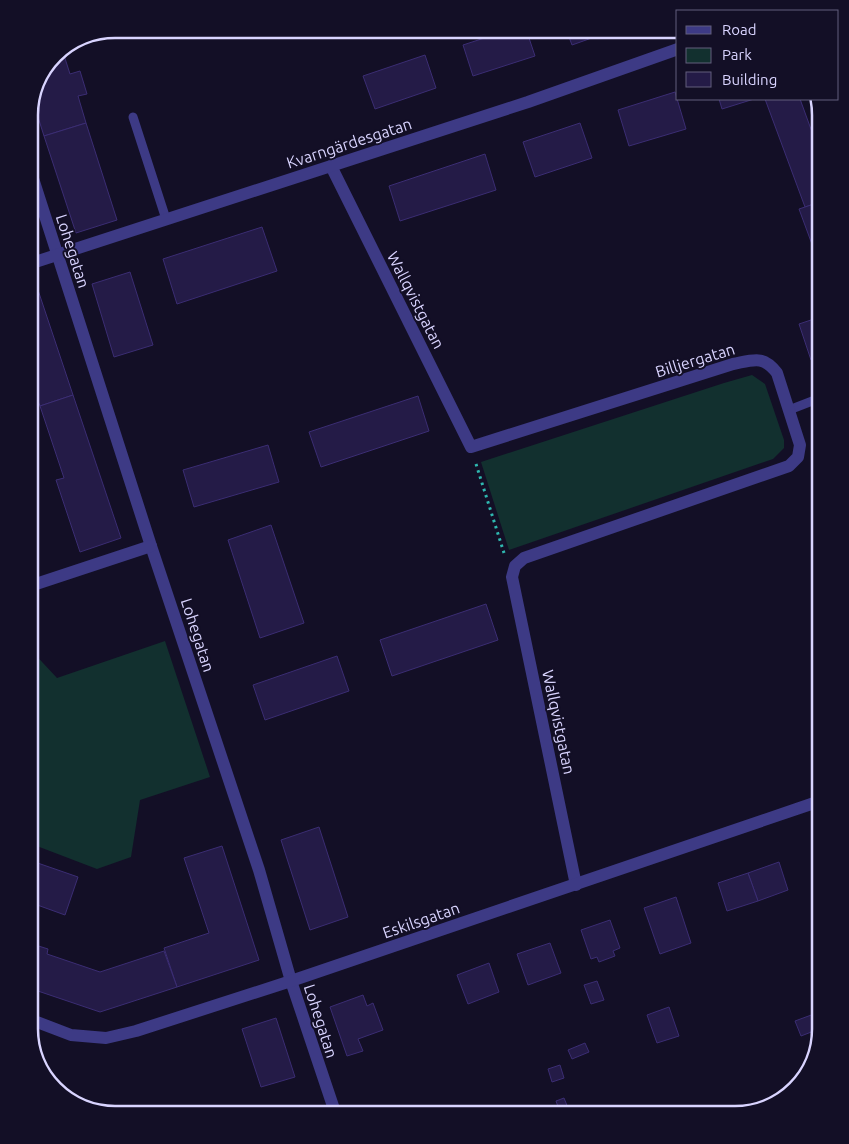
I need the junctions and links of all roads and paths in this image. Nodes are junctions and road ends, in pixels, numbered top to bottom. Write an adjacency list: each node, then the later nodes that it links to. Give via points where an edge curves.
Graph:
1 (676, 50): 3 (street, Kvarngärdesgatan)
2 (133, 117): 5 (lane)
3 (331, 166): 5 (street, Kvarngärdesgatan); 10 (street, Wallqvistgatan)
4 (38, 195): 6 (street, Lohegatan)
5 (166, 219): 6 (street, Kvarngärdesgatan)
6 (56, 254): 7 (street, Kvarngärdesgatan); 11 (street, Lohegatan)
7 (38, 261)
8 (812, 401): 9 (lane)
9 (789, 410): 10 (street, Billjergatan, via 778,373 770,364 758,359); 12 (street, Billjergatan, via 800,445 798,457 789,466 524,558)
10 (472, 446): 12 (path, via 484,493)
11 (151, 546): 13 (street); 16 (street, Lohegatan, via 259,870)
12 (514, 571): 15 (street, Wallqvistgatan)
13 (38, 583)
14 (812, 804): 15 (street, Eskilsgatan)
15 (576, 885): 16 (street, Eskilsgatan)
16 (291, 981): 17 (street, Eskilsgatan, via 106,1038 71,1035); 18 (street, Lohegatan)
17 (38, 1022)
18 (333, 1106)

